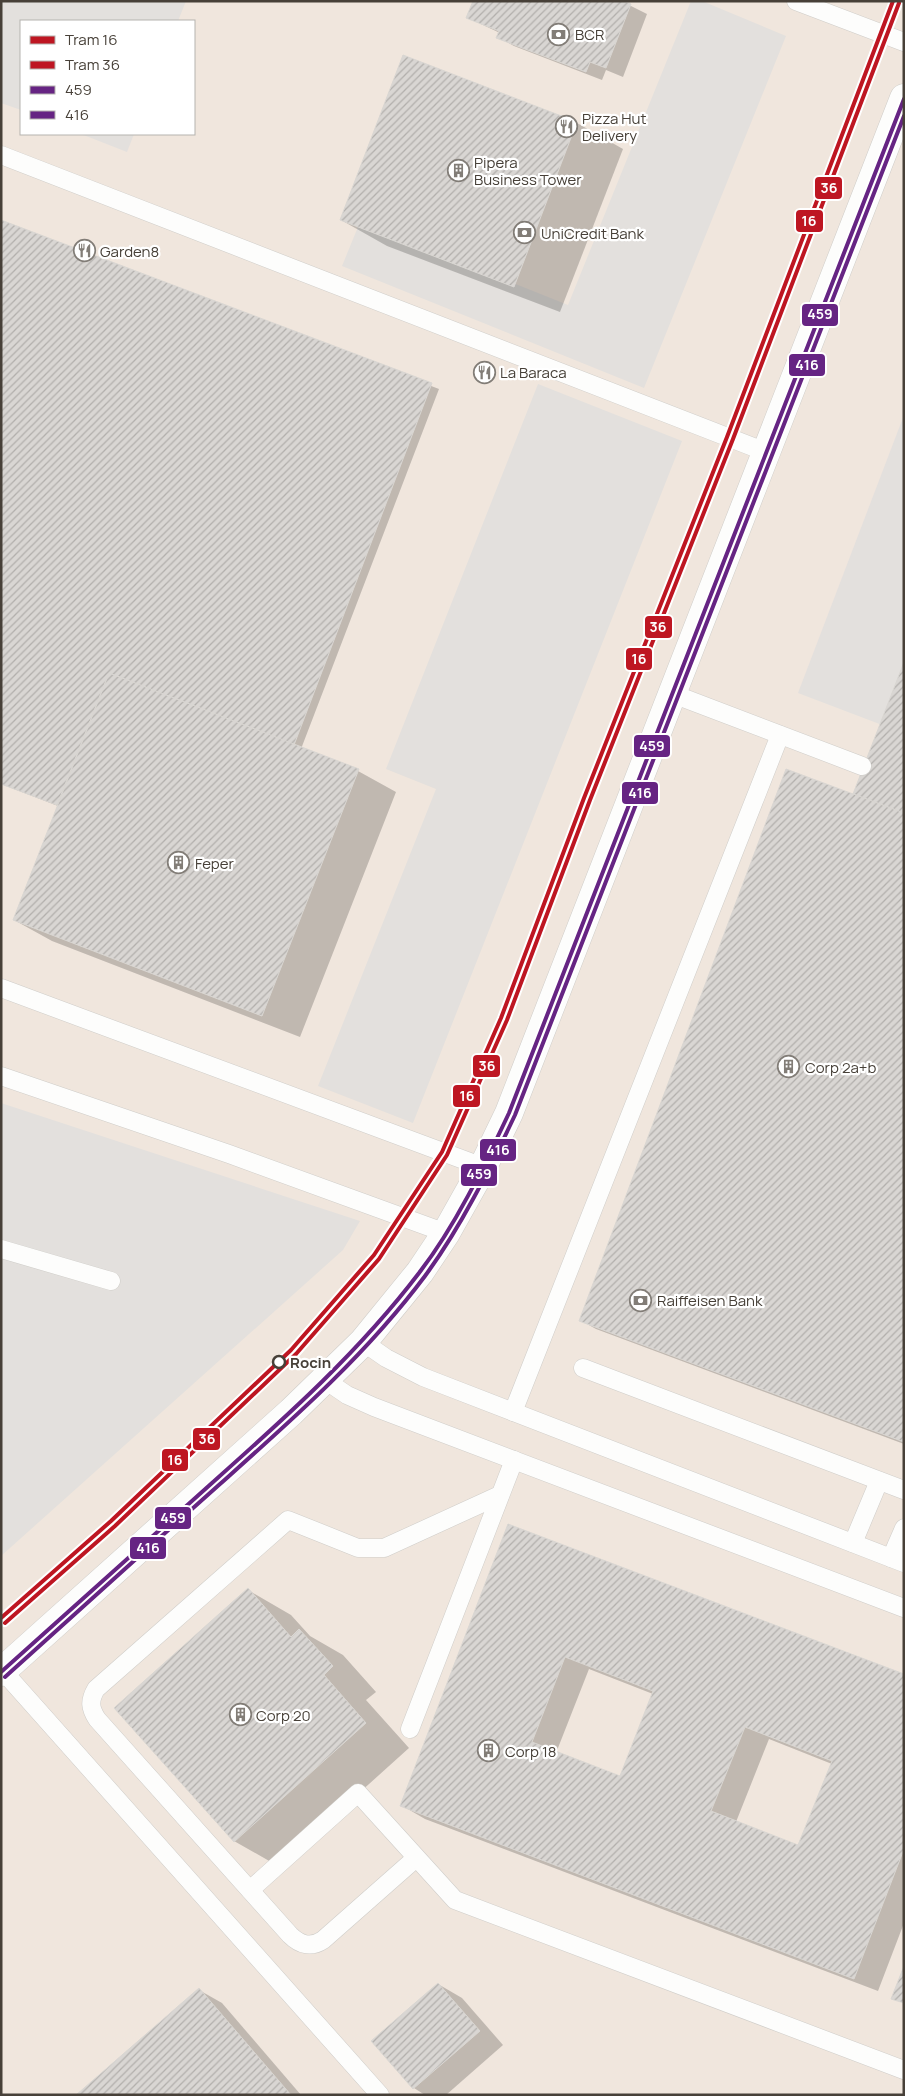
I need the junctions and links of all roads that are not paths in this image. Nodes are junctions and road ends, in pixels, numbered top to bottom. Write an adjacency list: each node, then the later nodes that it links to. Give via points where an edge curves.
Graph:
1 (796, 1): 2 (lane)
2 (904, 42)
3 (904, 98): 5 (street)
4 (1, 155): 5 (lane)
5 (766, 452): 6 (street)
6 (673, 694): 7 (lane); 11 (street, via 509,1113)
7 (780, 735): 8 (lane); 18 (lane)
8 (862, 766)
9 (1, 988): 11 (lane)
10 (1, 1076): 12 (lane)
11 (484, 1167): 12 (street)
12 (446, 1233): 15 (street, via 420,1272)
13 (1, 1249): 14 (lane)
14 (111, 1281)
15 (363, 1342): 17 (street); 18 (lane, via 406,1369)
16 (583, 1368): 20 (lane)
17 (325, 1380): 19 (lane, via 362,1403); 27 (street)
18 (513, 1412): 24 (lane)
19 (514, 1460): 22 (lane); 26 (lane)
20 (879, 1480): 21 (lane); 24 (lane)
21 (904, 1490)
22 (500, 1496): 28 (lane); 30 (lane, via 384,1548 371,1550 358,1548 288,1520 96,1689 90,1704 97,1719)
23 (904, 1528): 25 (lane)
24 (853, 1543): 25 (lane)
25 (898, 1560)
26 (904, 1608)
27 (2, 1671): 32 (lane)
28 (410, 1730)
29 (416, 1858): 30 (lane, via 316,1944 295,1940); 30 (lane, via 358,1793); 31 (lane, via 455,1900)
30 (250, 1890)
31 (904, 2070)
32 (380, 2095)

